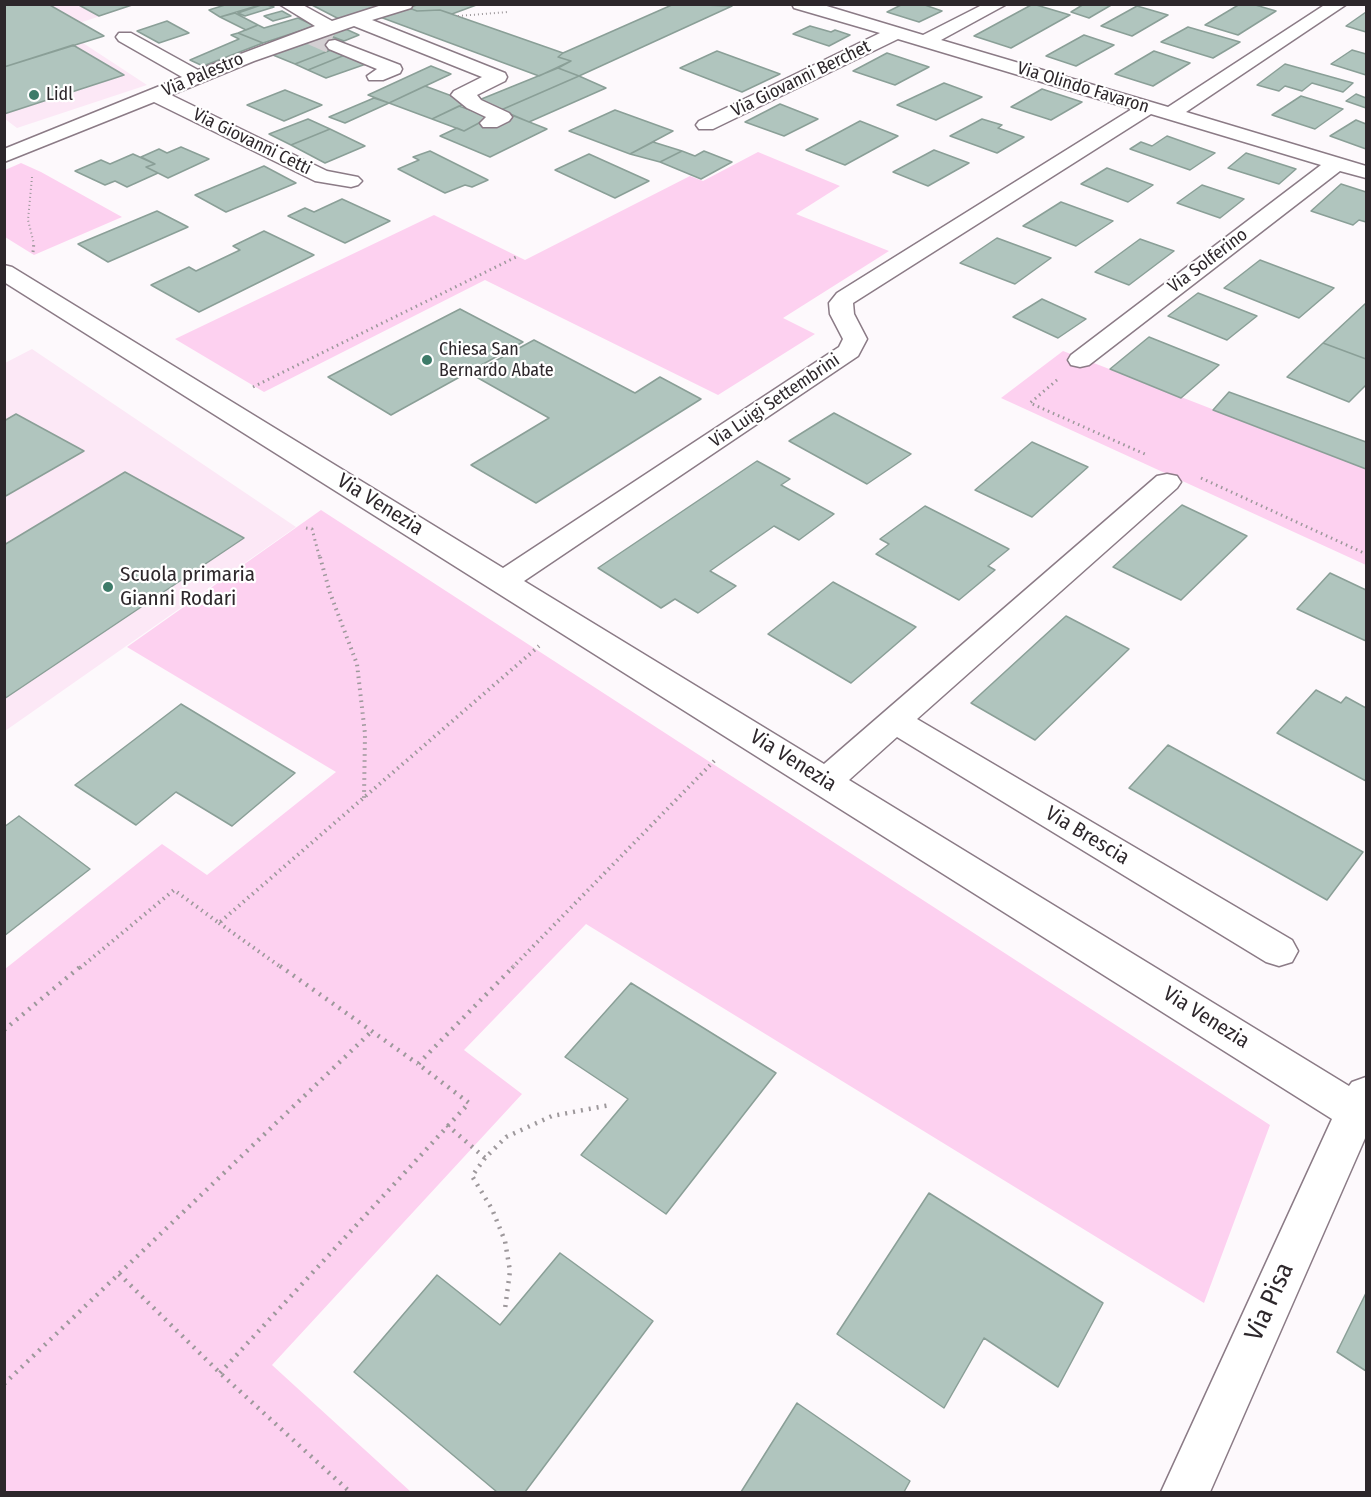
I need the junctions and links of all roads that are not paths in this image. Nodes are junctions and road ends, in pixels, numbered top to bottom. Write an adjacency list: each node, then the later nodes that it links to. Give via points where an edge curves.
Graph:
1 (287, 4): 8 (street)
2 (405, 4): 6 (street, Via Palestro)
3 (800, 4): 7 (street, Via Olindo Favaron)
4 (999, 4): 10 (street)
5 (1339, 4): 14 (street)
6 (356, 20): 8 (street, Via Palestro); 15 (street, via 498,77 461,95 502,117)
7 (897, 32): 10 (street, Via Olindo Favaron); 16 (street, Via Giovanni Berchet)
8 (332, 36): 11 (street, via 393,69); 12 (street, Via Palestro, via 310,35)
9 (125, 37): 12 (street)
10 (925, 40): 14 (street, Via Olindo Favaron)
11 (376, 76)
12 (197, 77): 13 (street, Via Palestro)
13 (156, 95): 17 (street, Via Palestro); 20 (street, Via Giovanni Cetti, via 322,177)
14 (1160, 110): 18 (street, Via Olindo Favaron); 24 (street, Via Luigi Settembrini, via 845,298 842,314 855,339 849,351)
15 (490, 123)
16 (706, 126)
17 (4, 156)
18 (1337, 163): 19 (street, Via Olindo Favaron); 22 (street, Via Solferino)
19 (1366, 172)
20 (351, 181)
21 (4, 272): 24 (street, Via Venezia)
22 (1080, 360)
23 (1179, 478): 25 (street)
24 (502, 582): 26 (street, Via Venezia)
25 (895, 721): 26 (street); 27 (street, Via Brescia)
26 (826, 781): 28 (street, Via Venezia)
27 (1280, 951)
28 (1363, 1108): 29 (street, Via Pisa)
29 (1185, 1492)

